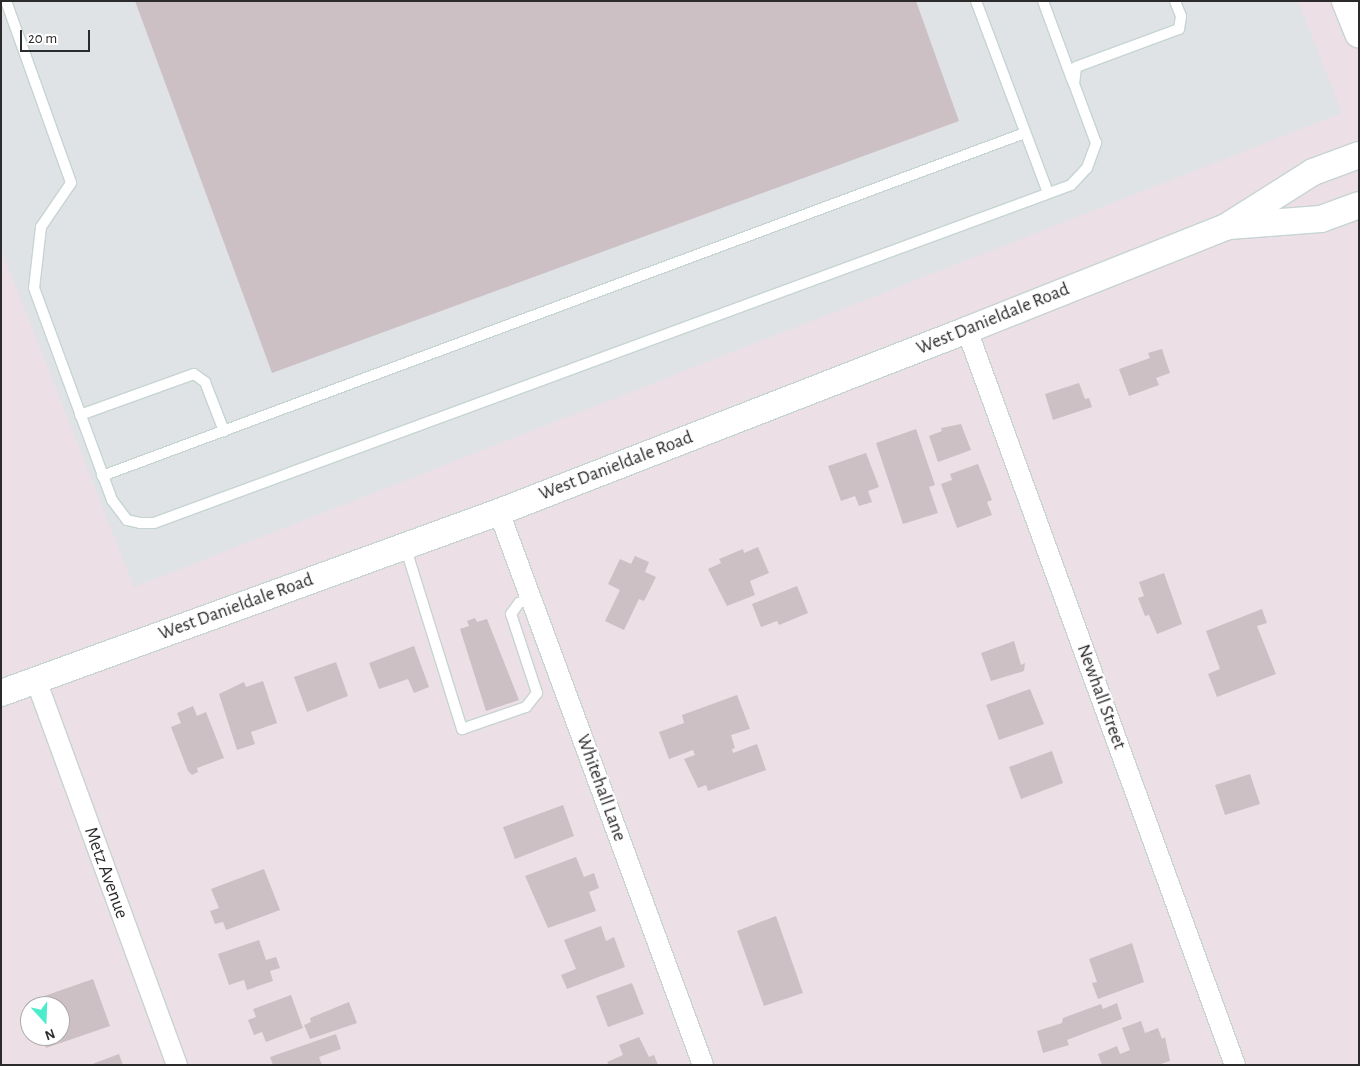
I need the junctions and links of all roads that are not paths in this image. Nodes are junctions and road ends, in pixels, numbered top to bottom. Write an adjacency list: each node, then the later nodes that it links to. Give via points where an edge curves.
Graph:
1 (6, 1): 14 (lane, via 71,183 41,227 34,288)
2 (976, 1): 8 (lane)
3 (1042, 1): 7 (lane)
4 (1175, 1): 7 (lane, via 1181,16 1179,29 1076,66)
5 (1346, 1): 6 (main road)
6 (1359, 34)
7 (1074, 84): 10 (lane, via 1096,144 1087,168 1071,185)
8 (1026, 133): 10 (lane); 15 (lane)
9 (1359, 155): 12 (street, West Danieldale Road, via 1313,172)
10 (1048, 194): 16 (lane, via 154,523 127,520 118,512)
11 (1359, 204): 12 (street, West Danieldale Road, via 1321,219)
12 (1226, 227): 13 (street, West Danieldale Road)
13 (968, 330): 17 (street, West Danieldale Road); 24 (street, Newhall Street)
14 (80, 416): 15 (lane, via 194,374 205,382); 16 (lane)
15 (224, 431): 16 (lane)
16 (102, 476)
17 (499, 512): 18 (street, West Danieldale Road); 19 (street, Whitehall Lane)
18 (405, 546): 19 (lane, via 462,729 526,707 538,693 511,614 520,603); 20 (street, West Danieldale Road)
19 (531, 598): 23 (street, Whitehall Lane)
20 (36, 680): 21 (street, West Danieldale Road); 22 (street, Metz Avenue)
21 (1, 693)
22 (177, 1065)
23 (703, 1065)
24 (1235, 1065)

